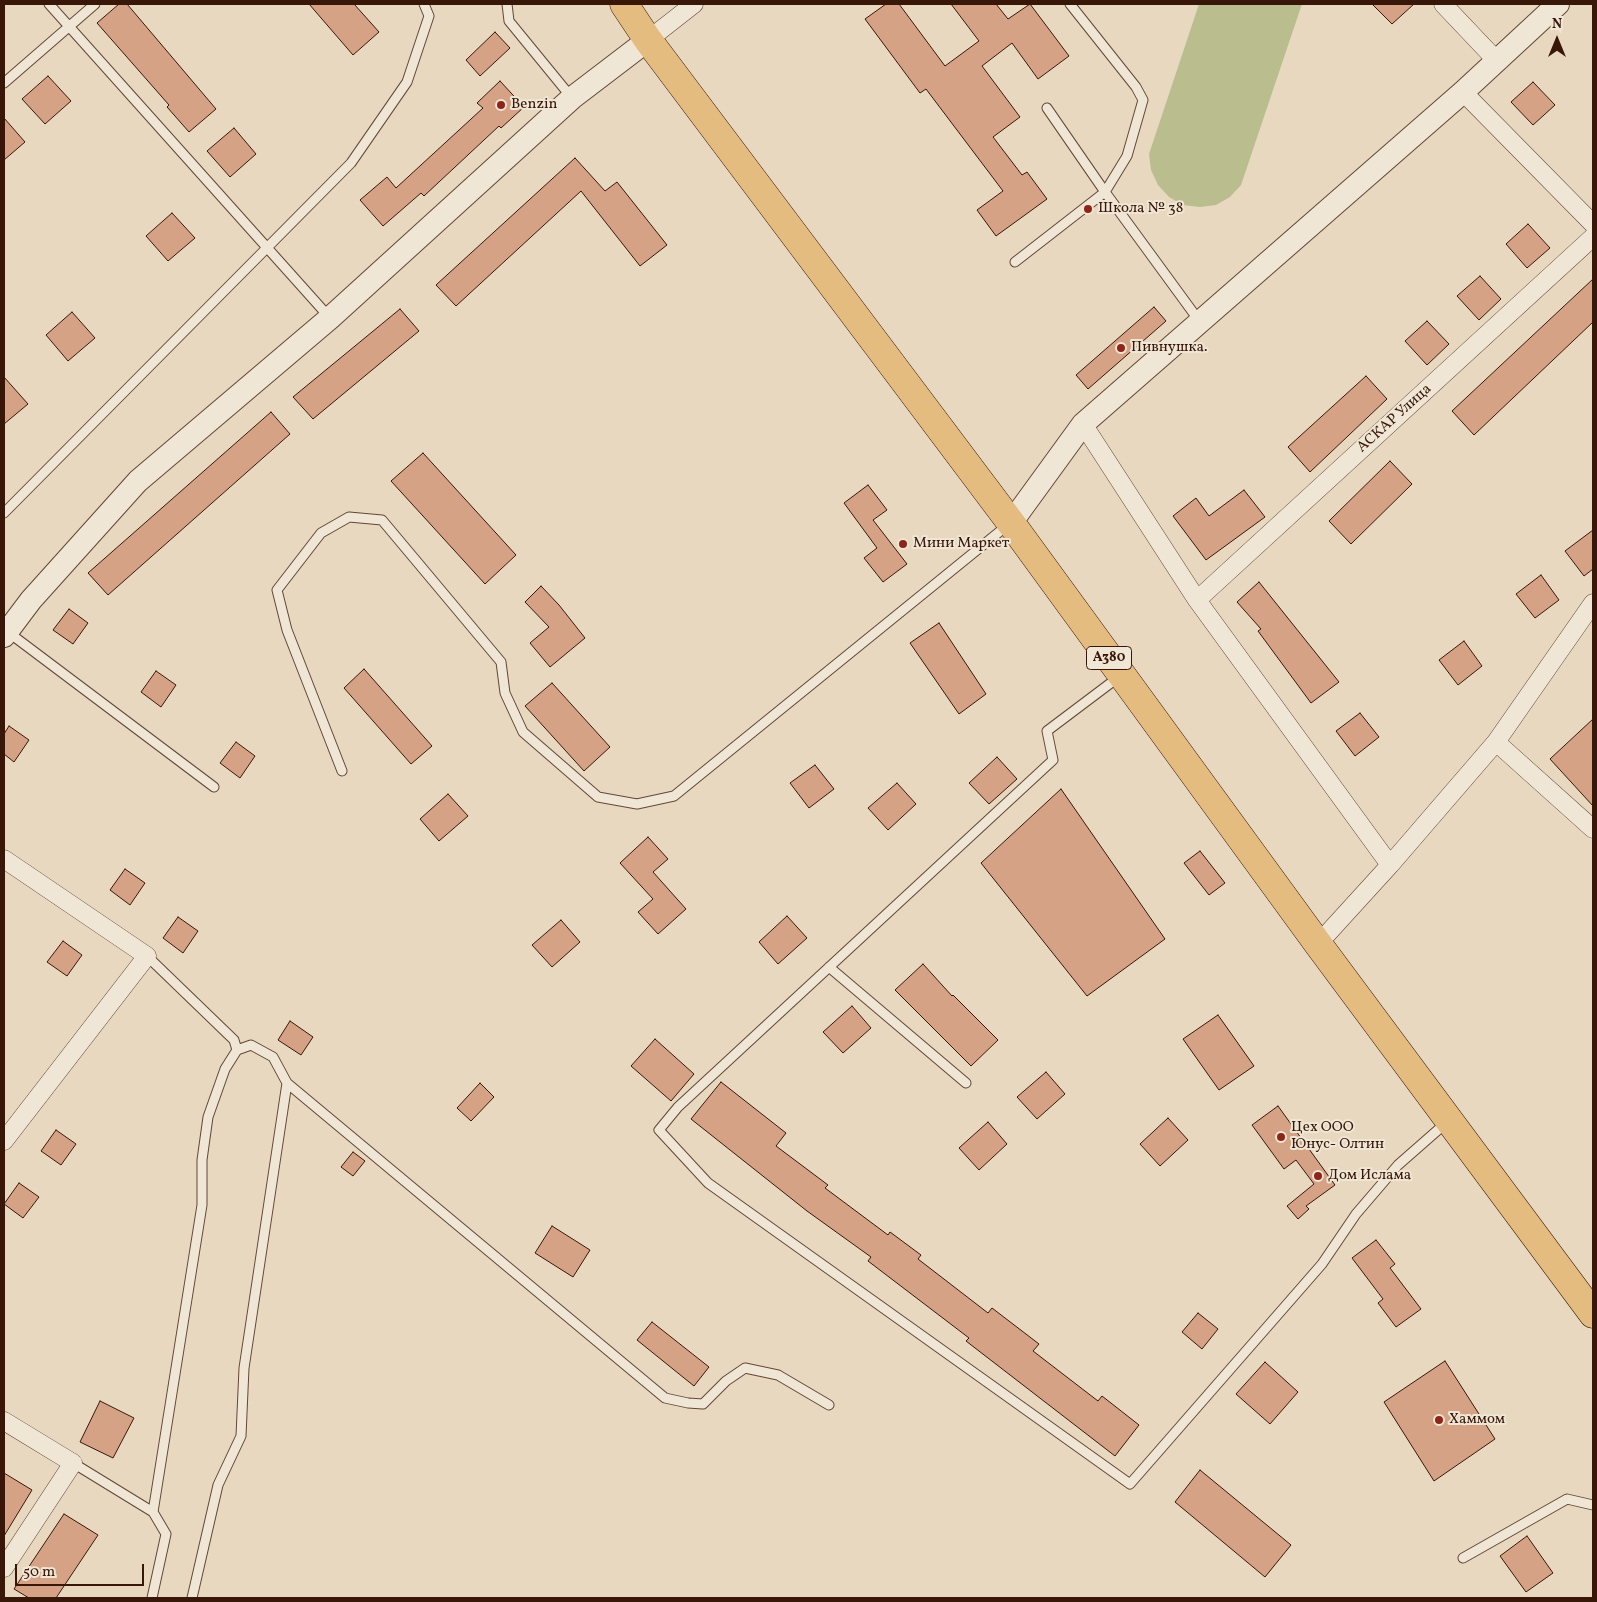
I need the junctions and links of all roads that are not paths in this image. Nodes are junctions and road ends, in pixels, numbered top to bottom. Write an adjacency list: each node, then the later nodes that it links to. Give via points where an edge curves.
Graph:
1 (49, 4): 10 (lane)
2 (95, 4): 10 (lane)
3 (424, 4): 20 (lane, via 429,16 407,82 351,163)
4 (507, 4): 15 (lane, via 509,21)
5 (624, 4): 11 (highway, A380)
6 (694, 4): 11 (street)
7 (1070, 4): 17 (lane, via 1143,100 1126,156)
8 (1443, 4): 12 (street)
9 (1558, 4): 12 (street)
10 (69, 26): 13 (lane); 20 (lane)
11 (648, 40): 15 (street); 26 (highway, A380)
12 (1497, 60): 14 (street)
13 (4, 83)
14 (1463, 92): 18 (street); 23 (street)
15 (572, 98): 22 (street)
16 (1047, 108): 17 (lane)
17 (1105, 192): 21 (lane); 23 (lane)
18 (1593, 224)
19 (1593, 237): 27 (street, АСКАР Улица)
20 (267, 248): 22 (lane); 25 (lane)
21 (1015, 262)
22 (330, 318): 29 (street, via 138,481 32,600)
23 (1200, 322): 24 (street)
24 (1083, 424): 26 (street); 27 (street)
25 (4, 513)
26 (1010, 523): 30 (highway, A380); 32 (lane, via 674,796 637,804 598,797 523,732 505,693 501,662 382,520 349,517 321,533 277,590 287,630)
27 (1197, 600): 36 (street)
28 (1593, 603): 31 (street)
29 (6, 634): 33 (lane)
30 (1122, 675): 37 (highway, A380); 39 (lane, via 1047,731 1053,760)
31 (1496, 742): 34 (street); 36 (street)
32 (342, 770)
33 (214, 787)
34 (1593, 830)
35 (4, 859): 38 (street)
36 (1390, 865): 37 (street)
37 (1318, 944): 43 (highway, A380)
38 (147, 956): 40 (lane, via 234,1040); 44 (street)
39 (829, 967): 42 (lane); 43 (lane, via 678,1106 659,1130 708,1183 1130,1484 1322,1264 1356,1214 1398,1165)
40 (237, 1050): 41 (lane, via 251,1045 273,1057); 50 (lane, via 225,1069 208,1117 202,1160 202,1205)
41 (287, 1083): 46 (lane, via 665,1398 703,1404 745,1368 778,1375); 54 (lane, via 244,1368 241,1436 218,1485)
42 (966, 1083)
43 (1449, 1120): 45 (highway, A380)
44 (4, 1141)
45 (1593, 1314)
46 (829, 1404)
47 (4, 1421): 48 (street)
48 (72, 1463): 50 (lane); 52 (street)
49 (1593, 1505): 51 (lane, via 1568,1499)
50 (153, 1512): 53 (lane, via 166,1534)
51 (1463, 1558)
52 (4, 1568)
53 (152, 1598)
54 (192, 1598)

